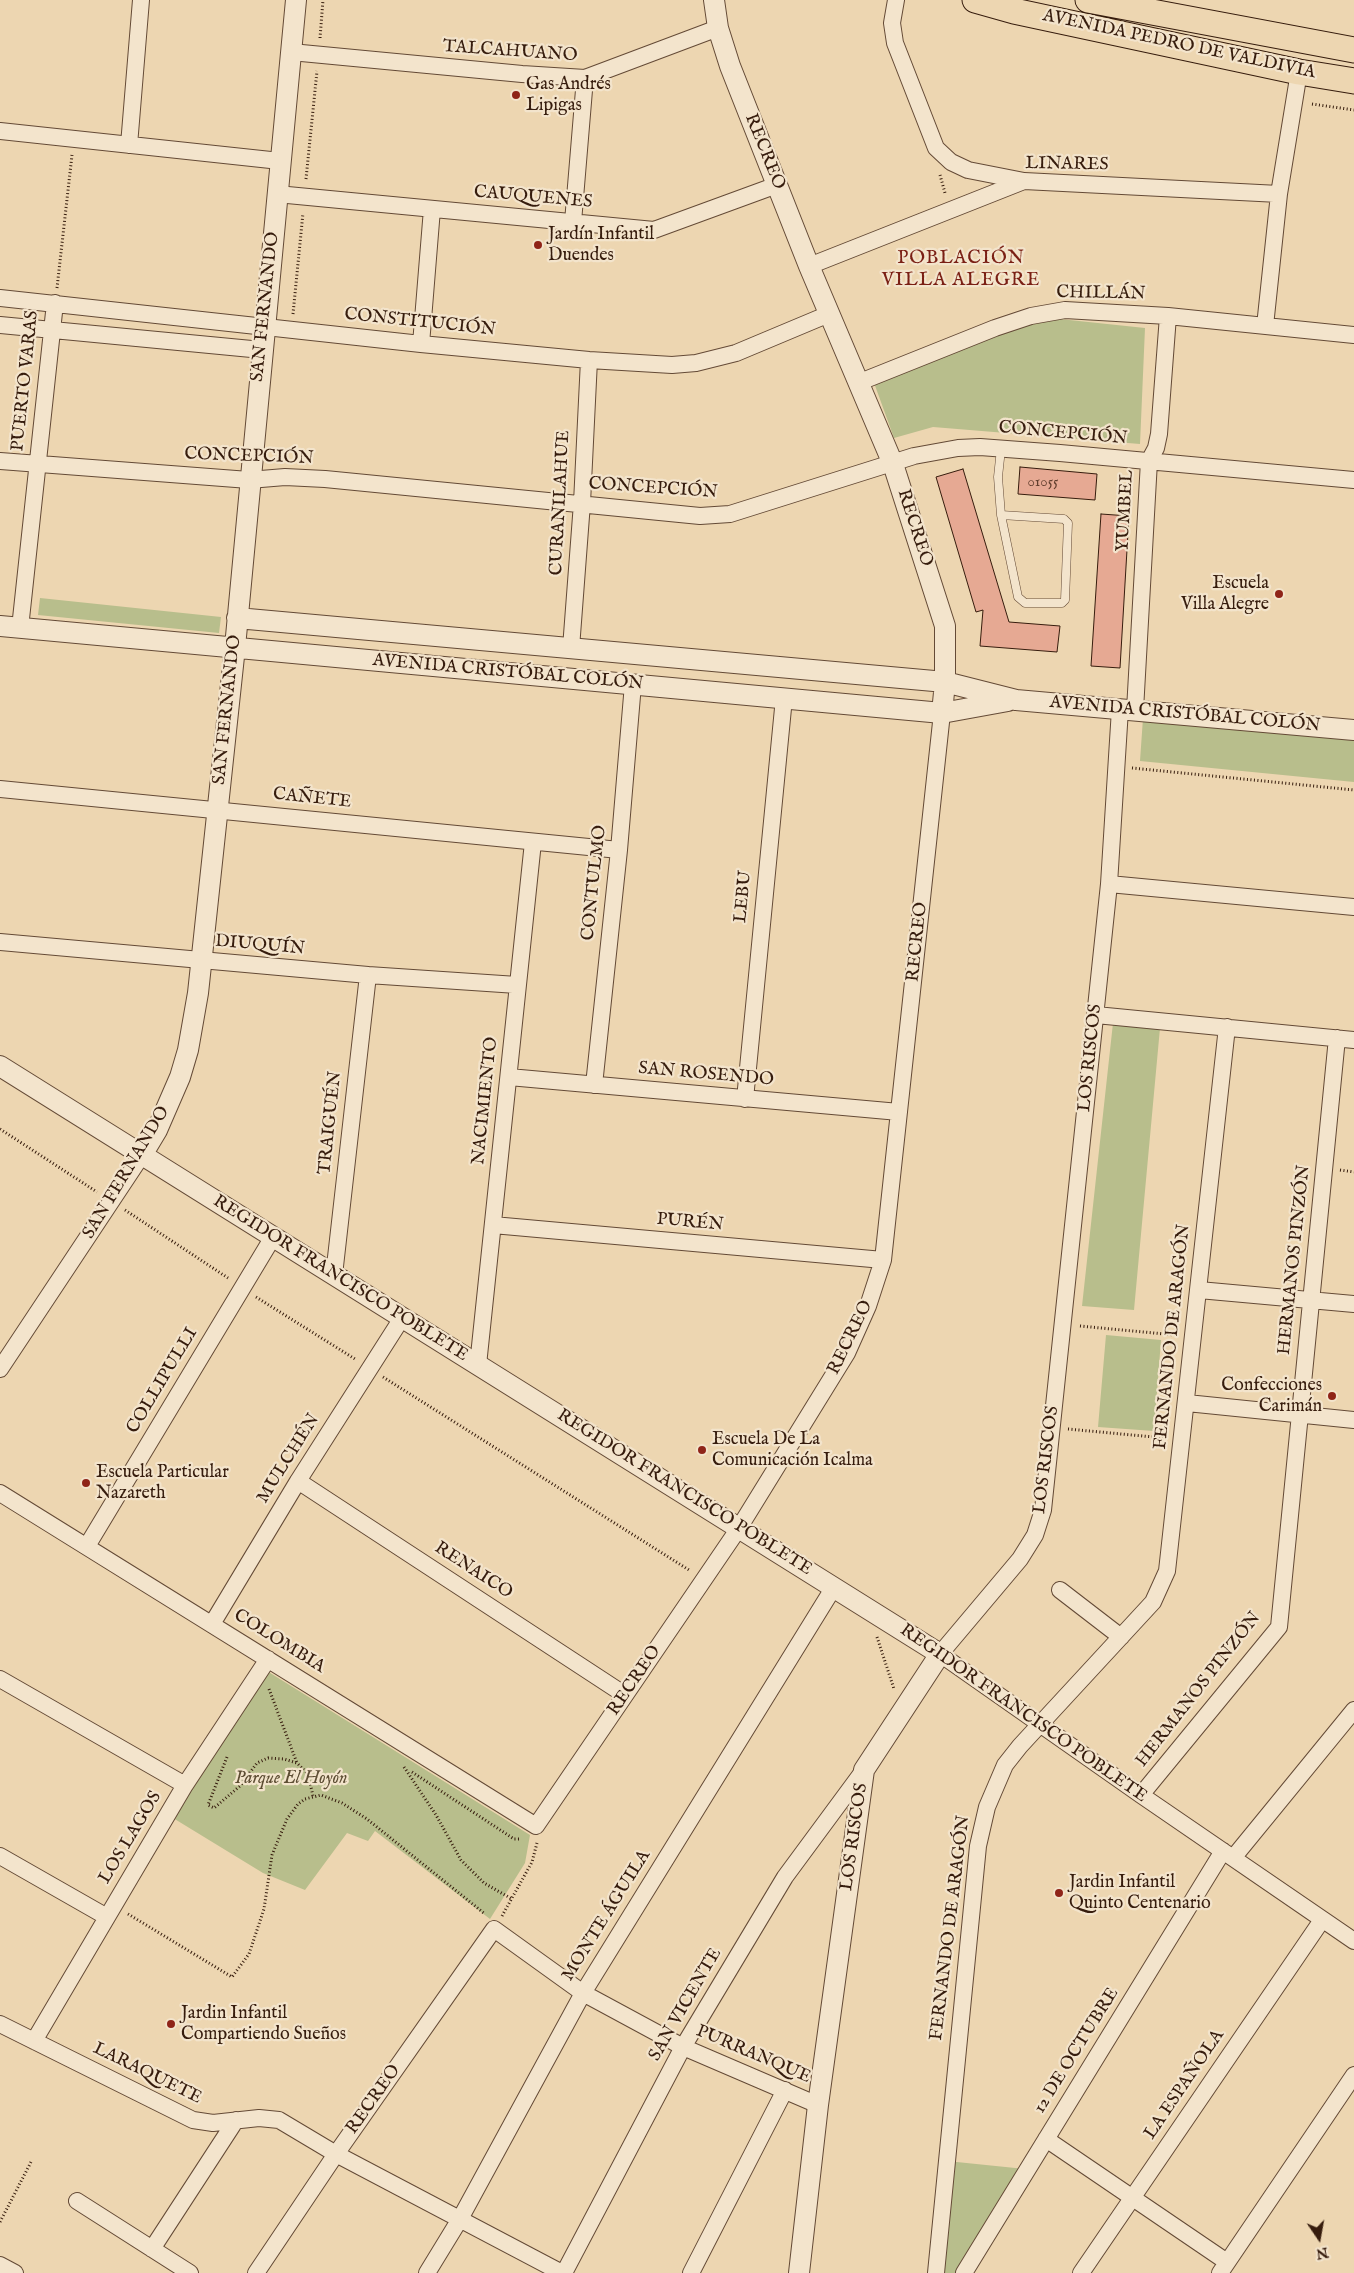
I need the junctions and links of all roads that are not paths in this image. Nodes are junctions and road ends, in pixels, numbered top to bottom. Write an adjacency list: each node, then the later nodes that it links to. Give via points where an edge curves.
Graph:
1 (141, 0): 14 (street)
2 (296, 0): 9 (street, SAN FERNANDO)
3 (714, 0): 7 (street, RECREO)
4 (896, 0): 16 (street, via 892,23 895,43 936,148 951,162 968,170)
5 (975, 0): 10 (main road, AVENIDA PEDRO DE VALDIVIA)
6 (1088, 0): 8 (main road, AVENIDA PEDRO DE VALDIVIA)
7 (718, 28): 11 (street, TALCAHUANO); 17 (street, RECREO)
8 (1354, 50)
9 (291, 52): 11 (street, TALCAHUANO); 15 (street, SAN FERNANDO)
10 (1299, 72): 12 (main road, AVENIDA PEDRO DE VALDIVIA); 19 (street)
11 (584, 78): 21 (street)
12 (1354, 81)
13 (0, 131): 14 (street)
14 (129, 145): 15 (street)
15 (280, 161): 18 (street, SAN FERNANDO)
16 (1024, 181): 19 (street, LINARES); 22 (street, LINARES)
17 (777, 185): 21 (street, CAUQUENES, via 654,230); 22 (street, RECREO)
18 (277, 194): 20 (street, CAUQUENES); 29 (street, SAN FERNANDO)
19 (1279, 194): 28 (street)
20 (432, 209): 21 (street, CAUQUENES); 32 (street)
21 (573, 222)
22 (809, 266): 25 (street, RECREO)
23 (0, 298): 24 (street, CONSTITUCIÓN)
24 (55, 303): 29 (street, CONSTITUCIÓN); 30 (street, PUERTO VARAS)
25 (829, 314): 34 (street, CONSTITUCIÓN, via 716,359 672,365); 35 (street, RECREO)
26 (1168, 316): 28 (street, CHILLÁN); 35 (street, CHILLÁN, via 1065,310 1031,316); 38 (street, YUMBEL, via 1159,434)
27 (0, 324): 30 (street)
28 (1265, 326): 31 (street, CHILLÁN)
29 (264, 327): 32 (street, CONSTITUCIÓN); 33 (street, SAN FERNANDO)
30 (52, 330): 33 (street); 39 (street, PUERTO VARAS)
31 (1354, 335)
32 (421, 344): 34 (street, CONSTITUCIÓN)
33 (262, 350): 41 (street, SAN FERNANDO)
34 (589, 360): 43 (street, CURANILAHUE)
35 (860, 382): 40 (street, RECREO)
36 (1001, 449): 38 (street, CONCEPCIÓN); 40 (street, CONCEPCIÓN, via 944,450); 44 (lane, via 998,477)
37 (0, 461): 39 (street, CONCEPCIÓN)
38 (1149, 461): 42 (street, CONCEPCIÓN); 54 (street, YUMBEL)
39 (38, 464): 41 (street, CONCEPCIÓN); 47 (street, PUERTO VARAS)
40 (893, 464): 43 (street, CONCEPCIÓN, via 730,514 700,516); 50 (street, RECREO, via 945,626)
41 (249, 480): 43 (street, CONCEPCIÓN, via 285,477 325,479); 45 (street, SAN FERNANDO)
42 (1354, 480)
43 (582, 504): 49 (street, CURANILAHUE)
44 (1001, 515): 44 (lane, via 1018,597 1025,603 1062,603 1065,600 1068,522 1064,519)
45 (237, 618): 48 (street, SAN FERNANDO); 49 (street, AVENIDA CRISTÓBAL COLÓN)
46 (0, 626): 47 (street, AVENIDA CRISTÓBAL COLÓN)
47 (20, 628): 48 (street, AVENIDA CRISTÓBAL COLÓN)
48 (234, 647): 51 (street, AVENIDA CRISTÓBAL COLÓN); 58 (street, SAN FERNANDO)
49 (571, 648): 50 (street, AVENIDA CRISTÓBAL COLÓN)
50 (945, 682): 53 (street, AVENIDA CRISTÓBAL COLÓN); 55 (street, RECREO)
51 (633, 684): 52 (street, AVENIDA CRISTÓBAL COLÓN); 60 (street, CONTULMO)
52 (784, 698): 55 (street, AVENIDA CRISTÓBAL COLÓN); 74 (street, LEBU)
53 (1016, 700): 54 (street, AVENIDA CRISTÓBAL COLÓN); 55 (street, AVENIDA CRISTÓBAL COLÓN)
54 (1128, 710): 56 (street, AVENIDA CRISTÓBAL COLÓN); 61 (street, LOS RISCOS, via 1117,766)
55 (942, 713): 75 (street, RECREO)
56 (1354, 730)
57 (0, 789): 58 (street, CAÑETE)
58 (218, 809): 59 (street, CAÑETE); 64 (street, SAN FERNANDO)
59 (533, 842): 60 (street, CAÑETE); 66 (street, NACIMIENTO)
60 (619, 850): 73 (street, CONTULMO)
61 (1109, 884): 62 (street); 67 (street, LOS RISCOS)
62 (1354, 907)
63 (0, 942): 64 (street, DIUQUÍN)
64 (202, 961): 65 (street, DIUQUÍN); 76 (street, SAN FERNANDO, via 186,1059 170,1102)
65 (368, 975): 66 (street, DIUQUÍN); 80 (street, TRAIGUÉN)
66 (516, 985): 72 (street, NACIMIENTO)
67 (1096, 1015): 68 (street); 98 (street, LOS RISCOS, via 1042,1510 1035,1535 1020,1559)
68 (1227, 1027): 69 (street); 81 (street, FERNANDO DE ARAGÓN)
69 (1337, 1038): 70 (street); 82 (street, HERMANOS PINZÓN)
70 (1354, 1040)
71 (0, 1066): 76 (street, REGIDOR FRANCISCO POBLETE)
72 (509, 1077): 73 (street, SAN ROSENDO); 77 (street, NACIMIENTO)
73 (594, 1085): 74 (street, SAN ROSENDO)
74 (744, 1099): 75 (street, SAN ROSENDO)
75 (899, 1112): 79 (street, RECREO)
76 (142, 1155): 78 (street, REGIDOR FRANCISCO POBLETE); 86 (street, SAN FERNANDO)
77 (493, 1225): 79 (street, PURÉN); 85 (street, NACIMIENTO)
78 (273, 1237): 80 (street, REGIDOR FRANCISCO POBLETE); 93 (street, COLLIPULLI)
79 (882, 1260): 92 (street, RECREO, via 868,1306 847,1354)
80 (334, 1275): 84 (street, REGIDOR FRANCISCO POBLETE)
81 (1199, 1290): 82 (street); 87 (street, FERNANDO DE ARAGÓN)
82 (1311, 1299): 83 (street); 88 (street, HERMANOS PINZÓN)
83 (1354, 1304)
84 (402, 1318): 85 (street, REGIDOR FRANCISCO POBLETE); 90 (street, MULCHÉN)
85 (478, 1365): 92 (street, REGIDOR FRANCISCO POBLETE)
86 (0, 1369)
87 (1187, 1403): 88 (street); 97 (street, FERNANDO DE ARAGÓN, via 1167,1571 1153,1602)
88 (1299, 1415): 89 (street); 106 (street, HERMANOS PINZÓN, via 1279,1627)
89 (1354, 1420)
90 (298, 1481): 96 (street, MULCHÉN); 101 (street, RENAICO)
91 (0, 1492): 93 (street, COLOMBIA)
92 (739, 1528): 94 (street, REGIDOR FRANCISCO POBLETE); 101 (street, RECREO)
93 (87, 1546): 96 (street, COLOMBIA)
94 (834, 1587): 98 (street, REGIDOR FRANCISCO POBLETE); 114 (street, MONTE ÁGUILA)
95 (1060, 1590): 97 (street)
96 (212, 1624): 99 (street, COLOMBIA)
97 (1122, 1637): 103 (street, FERNANDO DE ARAGÓN)
98 (940, 1654): 103 (street, REGIDOR FRANCISCO POBLETE); 104 (street, LOS RISCOS)
99 (264, 1666): 105 (street, LOS LAGOS); 107 (street, COLOMBIA)
100 (0, 1679): 105 (street)
101 (626, 1695): 107 (street, RECREO)
102 (1354, 1710): 108 (street, 12 DE OCTUBRE)
103 (1042, 1724): 106 (street, REGIDOR FRANCISCO POBLETE); 137 (street, FERNANDO DE ARAGÓN, via 1005,1765 981,1827)
104 (864, 1770): 117 (street, SAN VICENTE, via 785,1877); 120 (street, LOS RISCOS)
105 (185, 1786): 110 (street, LOS LAGOS)
106 (1140, 1795): 108 (street, REGIDOR FRANCISCO POBLETE)
107 (537, 1830)
108 (1228, 1855): 111 (street, REGIDOR FRANCISCO POBLETE); 122 (street, 12 DE OCTUBRE)
109 (0, 1856): 110 (street)
110 (110, 1911): 116 (street, LOS LAGOS)
111 (1322, 1920): 113 (street, REGIDOR FRANCISCO POBLETE); 124 (street, LA ESPAÑOLA)
112 (496, 1927): 114 (street, PURRANQUE); 123 (street, RECREO)
113 (1354, 1941)
114 (583, 1993): 117 (street, PURRANQUE); 126 (street, MONTE ÁGUILA)
115 (0, 2024): 116 (street, LARAQUETE)
116 (34, 2041): 121 (street, LARAQUETE, via 193,2120 213,2123)
117 (683, 2047): 119 (street, PURRANQUE); 134 (street, SAN VICENTE)
118 (1354, 2075): 129 (street)
119 (785, 2090): 120 (street, PURRANQUE); 135 (street)
120 (818, 2105): 136 (street, LOS RISCOS)
121 (236, 2120): 123 (street, LARAQUETE, via 279,2120); 127 (street)
122 (1046, 2139): 124 (street); 138 (street, 12 DE OCTUBRE)
123 (336, 2154): 126 (street, LARAQUETE); 132 (street, RECREO)
124 (1132, 2199): 129 (street); 139 (street, LA ESPAÑOLA)
125 (78, 2201): 127 (street)
126 (460, 2219): 133 (street, MONTE ÁGUILA); 134 (street, LARAQUETE)
127 (152, 2249): 131 (street)
128 (0, 2266): 130 (street)
129 (1224, 2267)
130 (14, 2273)
131 (190, 2273)
132 (256, 2273)
133 (427, 2273)
134 (563, 2273)
135 (691, 2273)
136 (799, 2273)
137 (936, 2273)
138 (964, 2273)
139 (1081, 2273)

